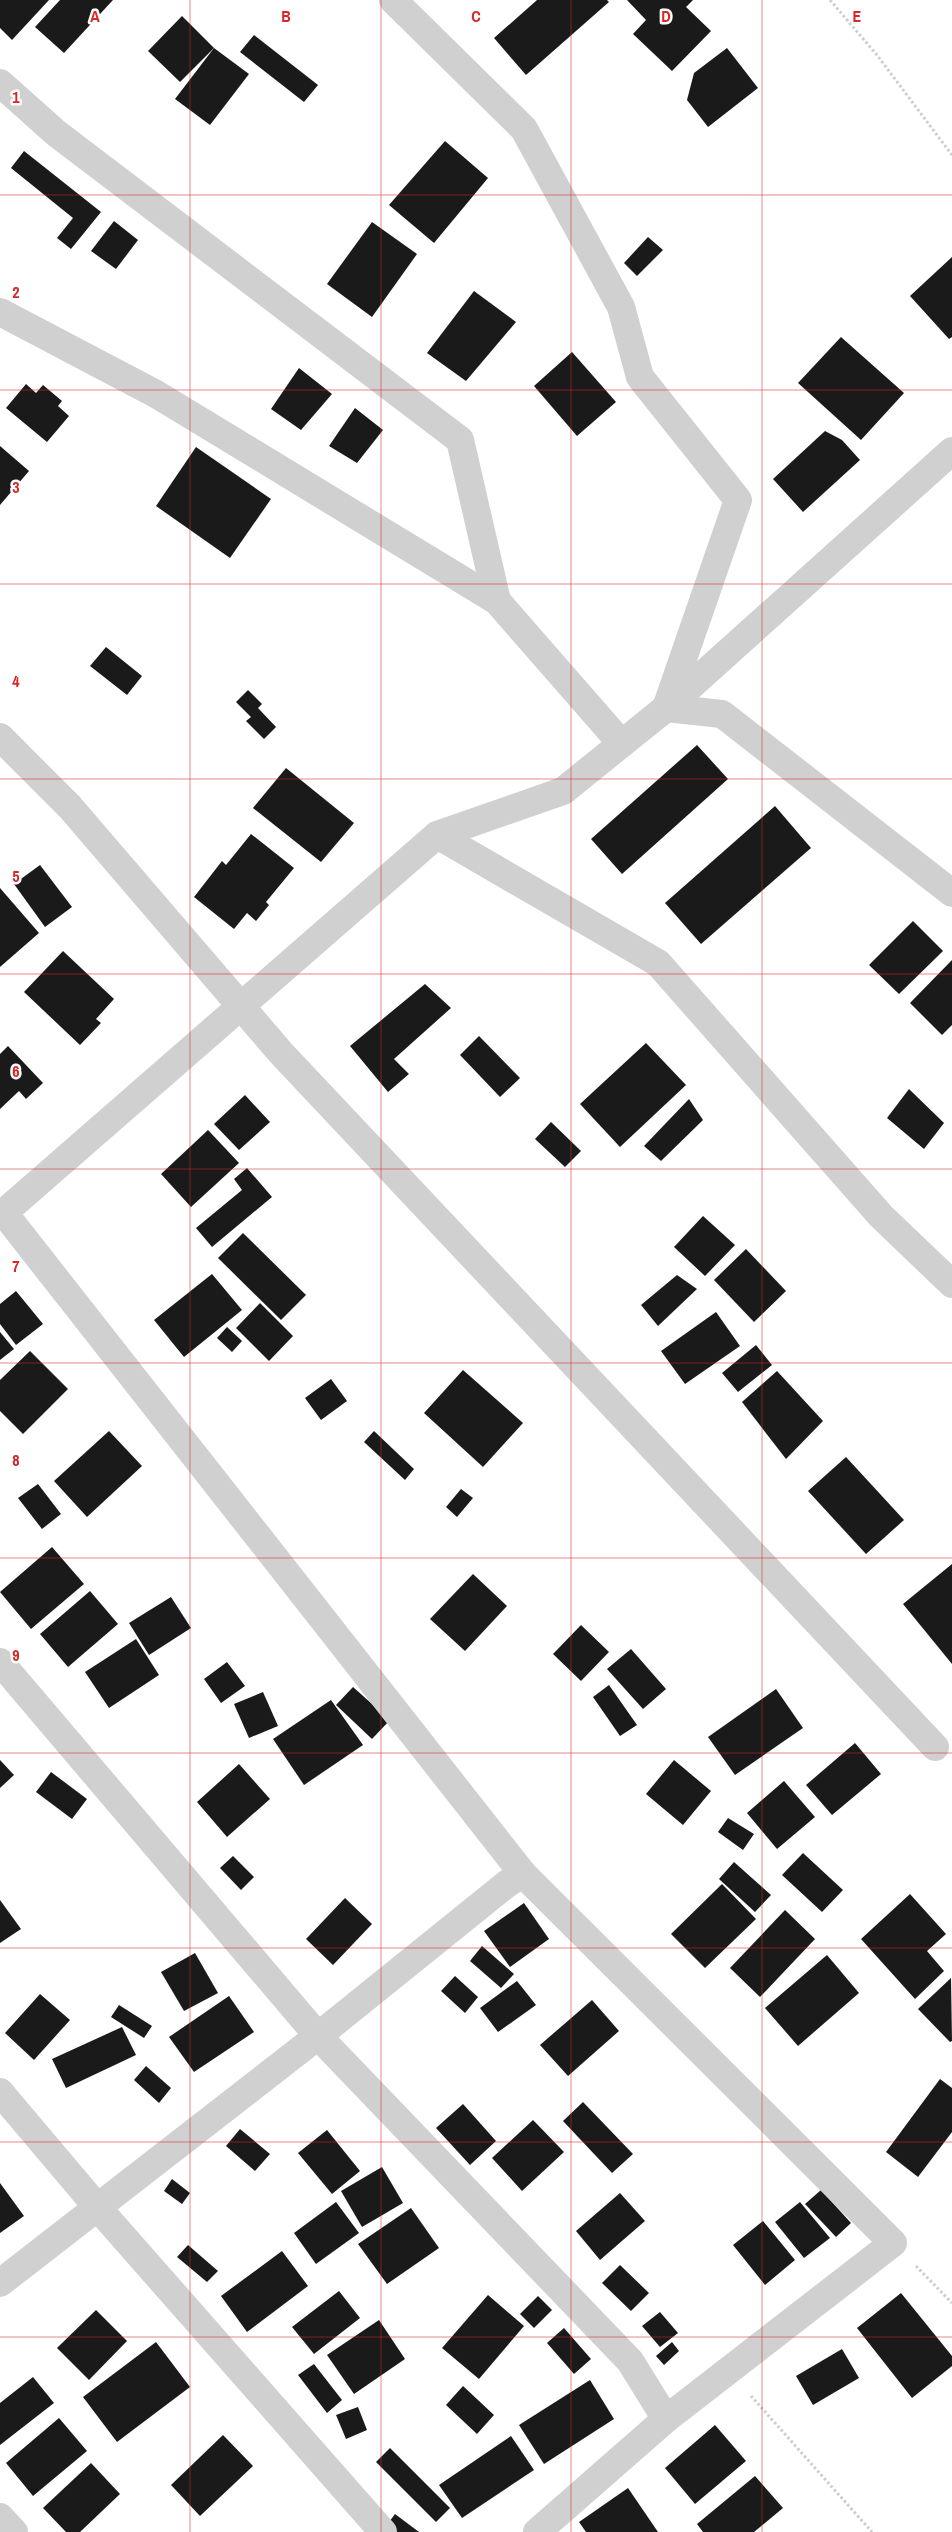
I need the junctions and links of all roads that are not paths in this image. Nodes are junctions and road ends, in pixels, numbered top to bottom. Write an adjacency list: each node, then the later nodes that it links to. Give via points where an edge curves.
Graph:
1 (393, 0): 6 (street, via 524,129 621,307 640,377 738,500)
2 (0, 83): 5 (street, via 56,133 460,440)
3 (0, 312): 5 (street, via 156,394)
4 (952, 451): 6 (street)
5 (498, 601): 8 (street)
6 (666, 708): 8 (street); 10 (street, via 722,714)
7 (0, 737): 11 (street, via 70,807)
8 (621, 743): 9 (street, via 563,791)
9 (436, 835): 11 (street); 13 (street, via 658,963 881,1216)
10 (952, 893)
11 (242, 1008): 12 (street); 15 (street, via 288,1061)
12 (2, 1214): 16 (street)
13 (952, 1284)
14 (0, 1662): 17 (street)
15 (935, 1747)
16 (524, 1874): 17 (street, via 508,1883); 21 (street, via 893,2243)
17 (318, 2036): 19 (street); 21 (street, via 624,2354)
18 (0, 2092): 19 (street)
19 (98, 2208): 20 (street); 24 (street)
20 (0, 2283)
21 (666, 2419): 25 (street)
22 (0, 2517): 23 (street)
23 (14, 2532)
24 (383, 2532)
25 (538, 2532)

